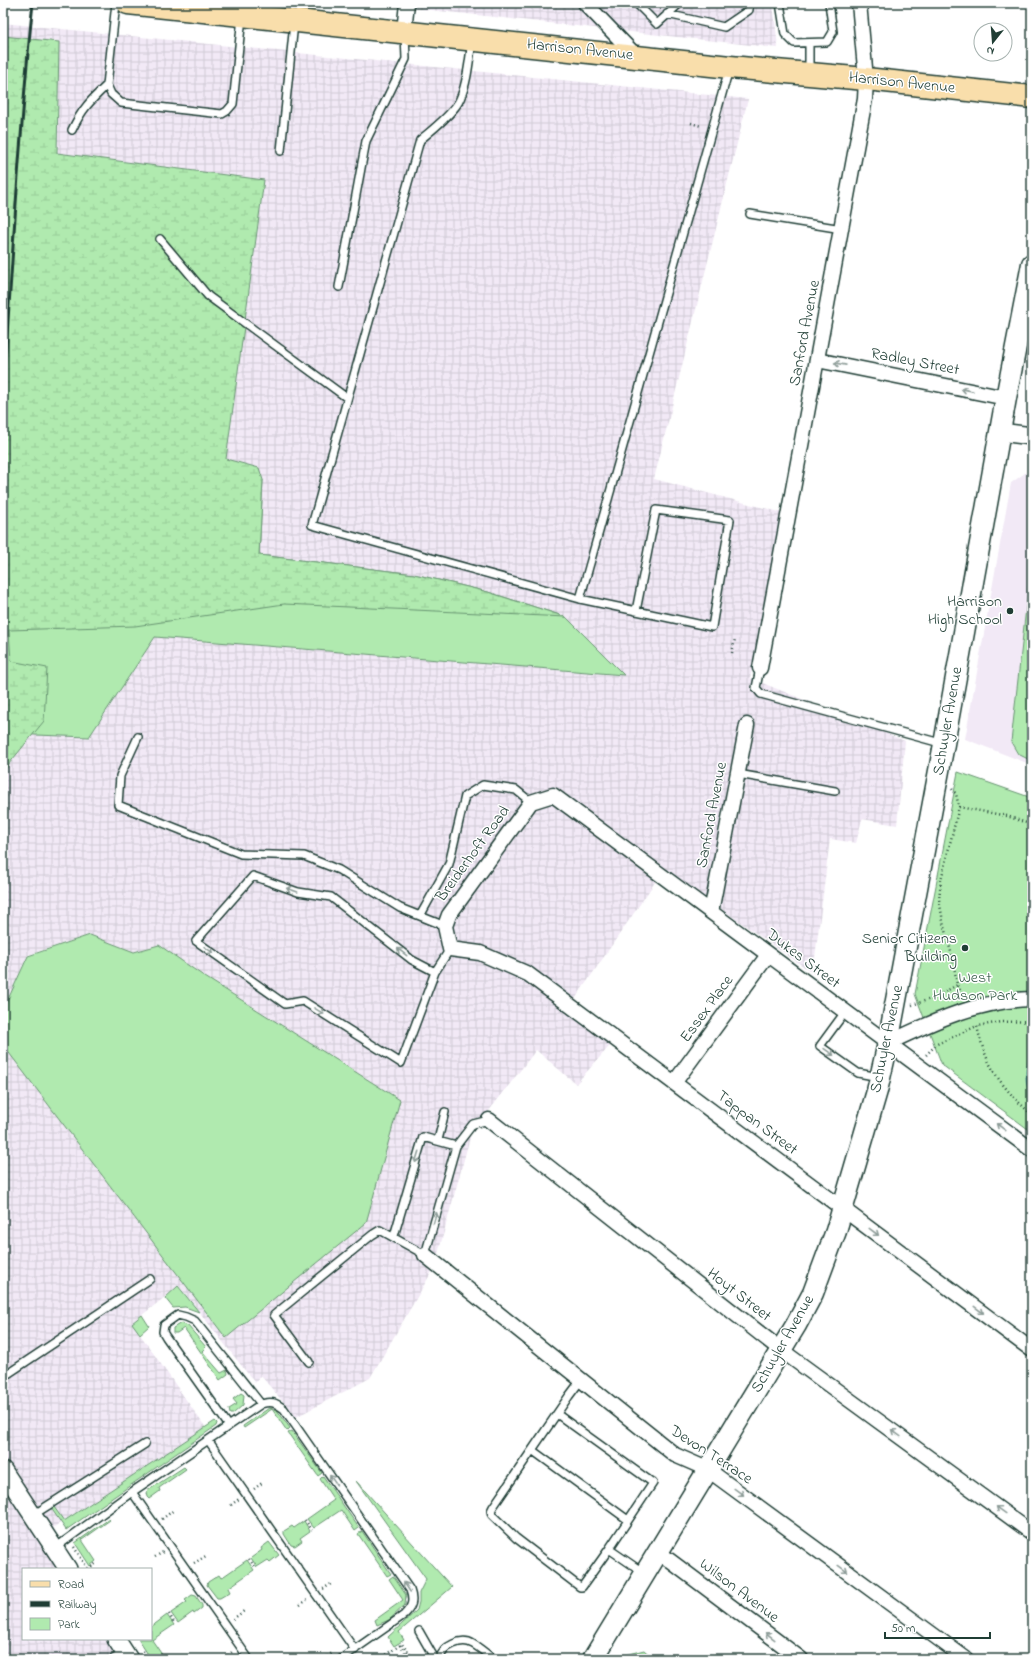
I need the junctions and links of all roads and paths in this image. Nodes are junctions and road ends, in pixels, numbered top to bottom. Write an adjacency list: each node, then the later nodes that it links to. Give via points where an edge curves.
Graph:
1 (116, 3): 22 (lane)
2 (128, 3): 11 (main road, Harrison Avenue)
3 (407, 3): 15 (street)
4 (585, 3): 18 (street)
5 (636, 3): 12 (lane, via 657,24)
6 (680, 3): 12 (lane)
7 (749, 3): 12 (lane, via 749,10 724,28)
8 (780, 3): 17 (lane, via 785,34 794,43)
9 (829, 3): 17 (lane, via 833,32 827,42)
10 (859, 3): 21 (street, Sanford Avenue)
11 (161, 5): 13 (main road, Harrison Avenue)
12 (668, 14)
13 (242, 15): 14 (main road, Harrison Avenue); 22 (lane, via 233,104 227,112 222,114 121,103 111,94)
14 (294, 20): 15 (main road, Harrison Avenue); 27 (lane)
15 (404, 32): 16 (main road, Harrison Avenue); 32 (lane, via 406,59 366,141)
16 (472, 39): 18 (main road, Harrison Avenue); 35 (lane, via 467,76 460,100 440,123 420,140)
17 (809, 43): 20 (lane)
18 (636, 56): 19 (main road, Harrison Avenue)
19 (730, 67): 20 (main road, Harrison Avenue); 39 (lane)
20 (809, 74): 21 (main road, Harrison Avenue)
21 (866, 79): 23 (main road, Harrison Avenue); 29 (street, Sanford Avenue, via 865,99)
22 (107, 85): 26 (lane, via 81,112)
23 (1032, 97)
24 (691, 123): 25 (path)
25 (701, 126)
26 (72, 130)
27 (281, 151)
28 (750, 214): 29 (lane)
29 (842, 229): 34 (street, Sanford Avenue)
30 (160, 239): 35 (lane, via 208,296)
31 (1032, 264): 33 (main road, Schuyler Avenue)
32 (339, 287)
33 (1028, 307): 36 (main road, Schuyler Avenue)
34 (817, 360): 36 (street, Radley Street, one-way to 34); 43 (street, Sanford Avenue)
35 (347, 398): 39 (lane, via 312,525)
36 (1006, 398): 37 (main road, Schuyler Avenue)
37 (1000, 432): 38 (street); 46 (main road, Schuyler Avenue)
38 (1032, 436)
39 (580, 599): 40 (lane)
40 (636, 611): 40 (lane, via 712,627 730,520 656,510)
41 (735, 639): 42 (path)
42 (732, 653)
43 (760, 668): 46 (lane, via 756,688 761,694)
44 (747, 725): 47 (street, Sanford Avenue)
45 (138, 737): 53 (lane, via 120,776 118,805 241,854 304,856 339,870 400,908)
46 (944, 744): 65 (main road, Schuyler Avenue)
47 (738, 774): 48 (lane); 52 (street, Sanford Avenue)
48 (835, 791)
49 (553, 796): 50 (street, Breiderhoft Road); 52 (street, Dukes Street)
50 (531, 802): 53 (lane, via 516,790 483,785 465,796 449,864); 54 (street, Breiderhoft Road, via 449,915)
51 (1032, 825): 58 (path, via 1007,816 959,807 941,880 940,899)
52 (711, 912): 56 (street, Dukes Street)
53 (420, 916): 54 (lane)
54 (445, 926): 55 (street, Breiderhoft Road)
55 (450, 949): 57 (lane); 68 (street, Tappan Street, via 480,953 528,974)
56 (768, 955): 62 (street, Dukes Street); 68 (street, Essex Place)
57 (435, 972): 57 (lane, one-way to 57, via 412,960 331,896 298,892 252,876 196,941 286,1004 304,1001 401,1063)
58 (957, 985): 59 (path); 61 (path, via 934,998)
59 (965, 999)
60 (1032, 999): 65 (street, via 1002,1001 973,1007)
61 (912, 1005)
62 (845, 1012): 65 (street, Dukes Street); 67 (lane, one-way to 67, via 820,1046 858,1073)
63 (1032, 1021): 64 (path)
64 (977, 1026): 66 (path, via 937,1044); 70 (path, via 982,1048 999,1081)
65 (888, 1043): 67 (main road, Schuyler Avenue); 74 (street, Dukes Street, one-way to 65)
66 (924, 1057)
67 (880, 1077): 75 (main road, Schuyler Avenue)
68 (674, 1083): 75 (street, Tappan Street)
69 (445, 1112): 72 (lane)
70 (1032, 1115)
71 (489, 1120): 73 (lane, via 473,1124); 79 (street, Hoyt Street)
72 (438, 1140): 73 (lane); 76 (lane, one-way to 76, via 423,1137)
73 (456, 1146): 77 (lane, one-way to 73)
74 (1032, 1150)
75 (843, 1209): 79 (main road, Schuyler Avenue, via 813,1293); 80 (street, Tappan Street, one-way to 80)
76 (394, 1236): 77 (lane); 81 (lane, via 380,1230 372,1234 274,1316)
77 (425, 1255): 83 (street, Devon Terrace)
78 (150, 1279): 82 (lane)
79 (782, 1350): 90 (main road, Schuyler Avenue); 103 (street, Hoyt Street, one-way to 79)
80 (1032, 1350)
81 (309, 1362)
82 (3, 1377)
83 (580, 1380): 85 (lane); 90 (street, Devon Terrace, via 675,1455)
84 (261, 1404): 86 (lane); 86 (lane, via 194,1321 178,1315 169,1320 164,1325 163,1332); 126 (lane, one-way to 84, via 409,1610 413,1597 284,1409 268,1401)
85 (557, 1414): 89 (lane); 101 (lane, via 652,1481)
86 (229, 1426): 87 (lane)
87 (208, 1440): 94 (lane); 126 (lane)
88 (145, 1444): 98 (lane)
89 (532, 1450): 101 (lane); 105 (lane, via 493,1507 492,1515 516,1538 580,1587 584,1586)
90 (707, 1469): 107 (main road, Schuyler Avenue); 140 (street, Devon Terrace, one-way to 140)
91 (3, 1470): 98 (street)
92 (262, 1483): 93 (path)
93 (253, 1489)
94 (132, 1492): 104 (lane); 131 (lane)
95 (239, 1499): 96 (path)
96 (231, 1505)
97 (174, 1510): 99 (path)
98 (32, 1515): 104 (street)
99 (162, 1519)
100 (305, 1520): 102 (path)
101 (628, 1520): 105 (lane)
102 (312, 1530)
103 (1032, 1533)
104 (54, 1548): 113 (street)
105 (609, 1549): 116 (lane)
106 (164, 1551): 109 (path)
107 (657, 1551): 116 (main road, Schuyler Avenue); 139 (street, Wilson Avenue, one-way to 107)
108 (206, 1556): 112 (path)
109 (155, 1557)
110 (249, 1559): 115 (path)
111 (97, 1563): 114 (path)
112 (193, 1564)
113 (67, 1568)
114 (90, 1568)
115 (256, 1568)
116 (644, 1573): 138 (main road, Schuyler Avenue)
117 (331, 1584): 118 (path)
118 (323, 1589)
119 (309, 1599): 120 (path)
120 (300, 1606)
121 (244, 1611): 123 (path)
122 (169, 1614): 124 (path)
123 (232, 1619)
124 (175, 1624)
125 (419, 1631): 135 (lane)
126 (355, 1650): 133 (lane)
127 (233, 1652): 129 (path)
128 (275, 1656): 132 (path)
129 (225, 1658)
130 (410, 1658): 134 (path, via 402,1644)
131 (249, 1659)
132 (272, 1659)
133 (341, 1659)
134 (380, 1659)
135 (435, 1659)
136 (440, 1659): 137 (lane, via 446,1648 455,1643 471,1642)
137 (493, 1659)
138 (592, 1659)
139 (801, 1659)
140 (966, 1659)

